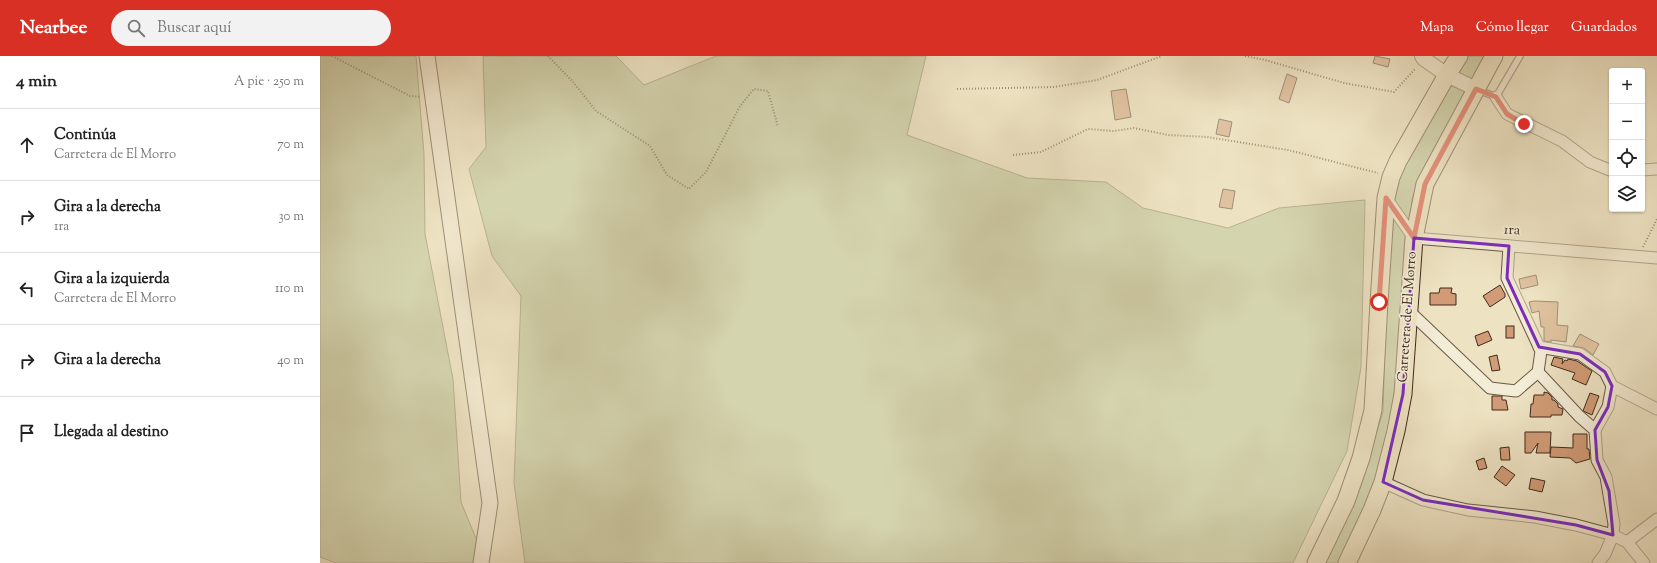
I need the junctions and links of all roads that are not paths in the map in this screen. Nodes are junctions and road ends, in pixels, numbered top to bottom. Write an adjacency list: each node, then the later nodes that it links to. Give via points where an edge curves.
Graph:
1 (427, 56): 26 (main road, via 490,503)
2 (1459, 56): 6 (main road, Carretera de El Morro)
3 (1494, 56): 7 (main road, Carretera de El Morro)
4 (1520, 56): 8 (lane)
5 (1423, 58): 6 (street)
6 (1447, 75): 7 (street); 12 (main road, Carretera de El Morro, via 1398,161)
7 (1476, 89): 8 (lane); 13 (main road, Carretera de El Morro, via 1425,184)
8 (1496, 97): 10 (street, via 1507,114 1562,141 1590,162)
9 (1657, 169): 11 (street)
10 (1609, 170)
11 (1645, 170)
12 (1386, 198): 13 (street); 27 (main road, Carretera de El Morro, via 1373,410 1361,458 1346,501)
13 (1414, 238): 14 (street, 1ra); 16 (main road, Carretera de El Morro)
14 (1509, 246): 15 (street, 1ra); 17 (street, via 1508,278)
15 (1657, 258)
16 (1409, 311): 18 (street, via 1490,388 1516,391); 22 (main road, Carretera de El Morro, via 1403,394)
17 (1539, 347): 18 (street, via 1541,351); 19 (street, via 1580,354 1605,372)
18 (1538, 372): 21 (street)
19 (1612, 386): 20 (street); 21 (street, via 1608,407)
20 (1657, 409)
21 (1594, 430): 24 (street, via 1597,460 1606,477 1609,491)
22 (1383, 482): 24 (street, via 1423,500 1468,510 1535,517); 28 (main road, Carretera de El Morro)
23 (1657, 519): 25 (street)
24 (1613, 535): 25 (street); 29 (street)
25 (1628, 542): 30 (street)
26 (481, 563)
27 (1316, 563)
28 (1347, 563)
29 (1598, 563)
30 (1644, 563)

